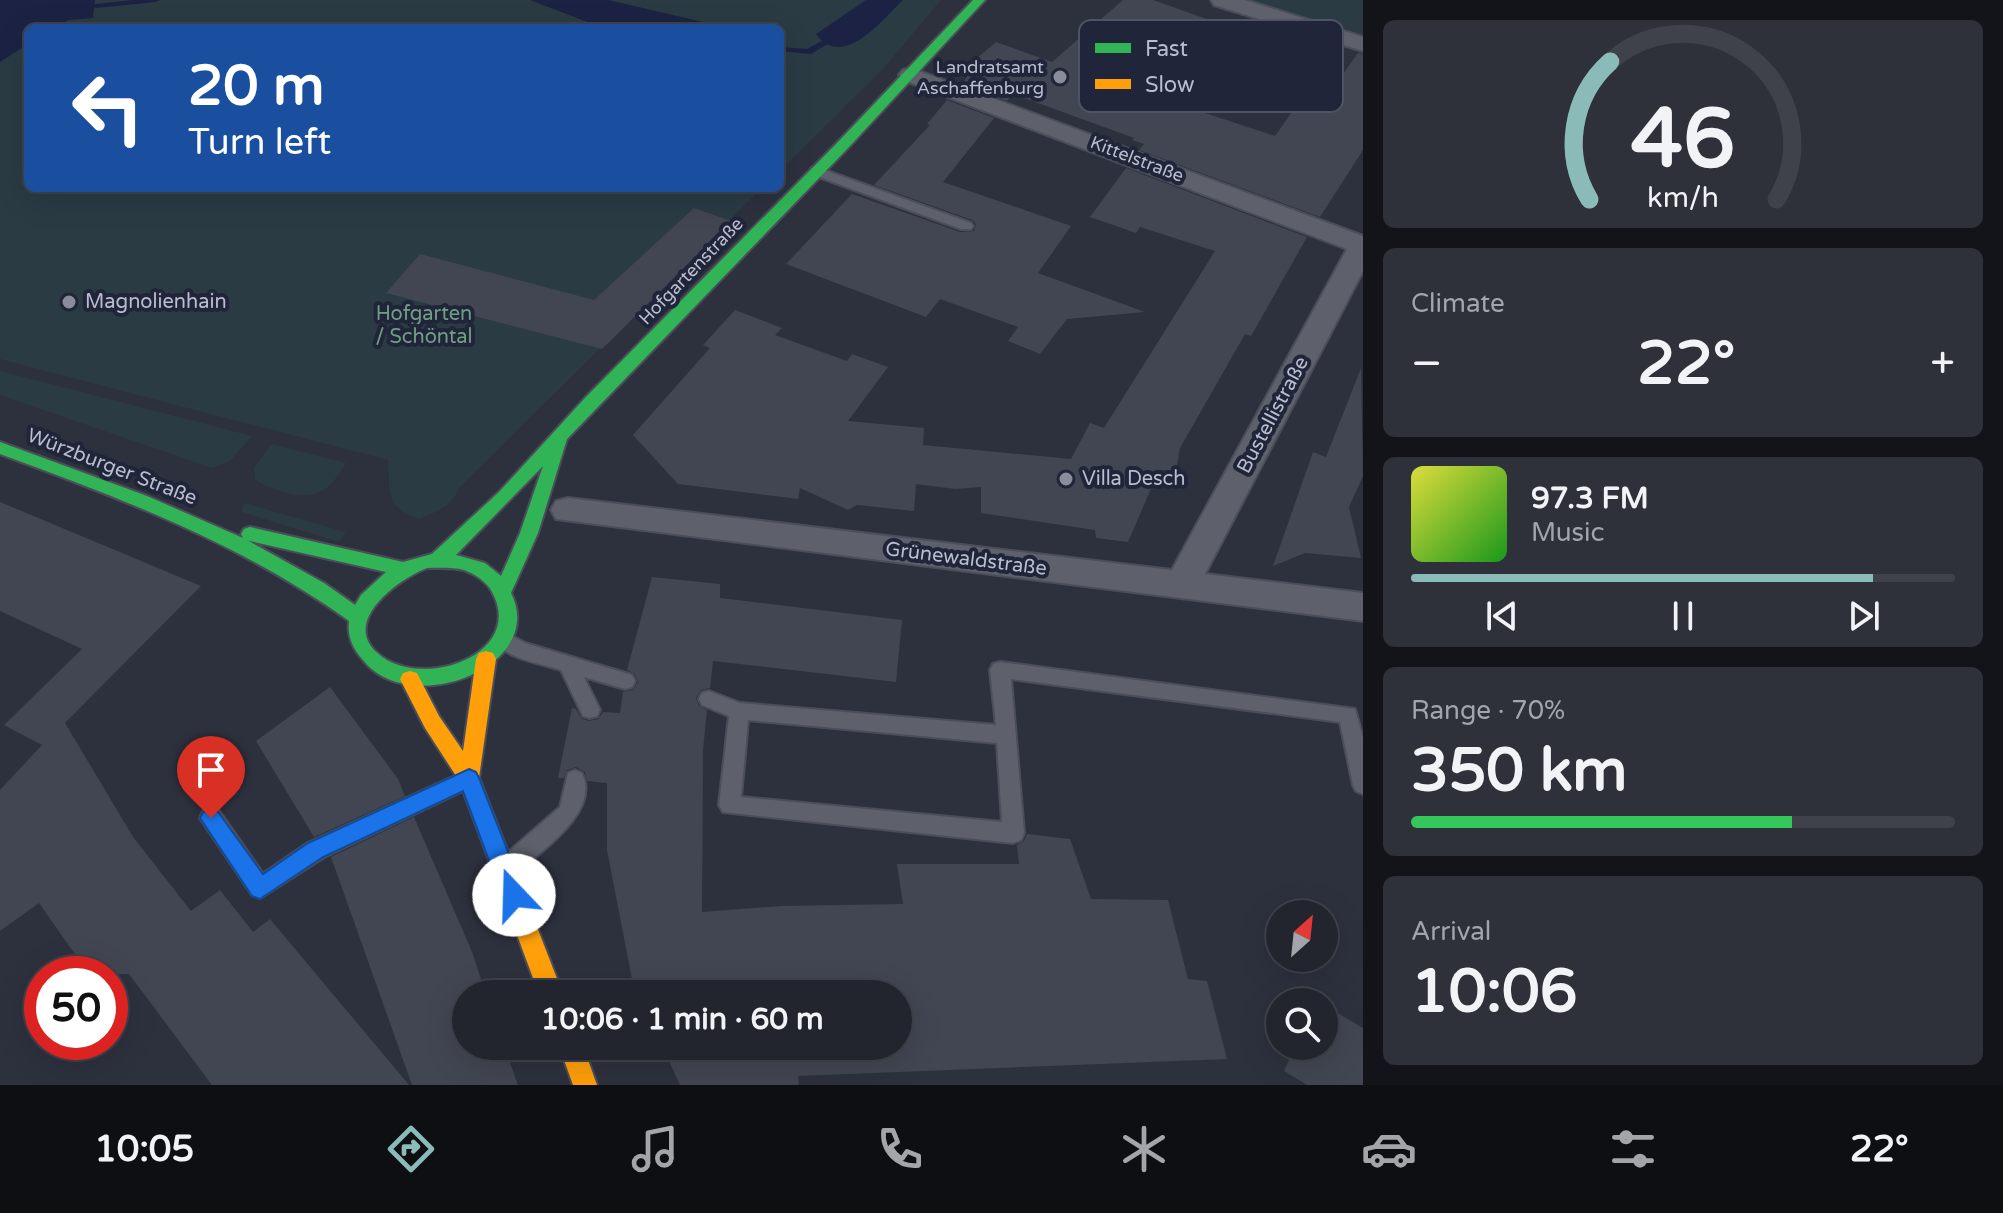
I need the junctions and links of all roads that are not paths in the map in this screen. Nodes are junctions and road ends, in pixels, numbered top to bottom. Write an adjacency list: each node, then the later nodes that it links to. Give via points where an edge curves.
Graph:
1 (1222, 0): 3 (street)
2 (980, 1): 6 (main road, Hofgartenstraße)
3 (1286, 20)
4 (1343, 38): 5 (street)
5 (1363, 44)
6 (911, 75): 7 (main road, Hofgartenstraße); 9 (street, Kittelstraße)
7 (816, 171): 8 (lane); 10 (main road, Hofgartenstraße)
8 (966, 226)
9 (1363, 245): 16 (street, Bustellistraße)
10 (565, 428): 14 (main road, Hofgartenstraße, via 463,540); 17 (main road, Hofgartenstraße)
11 (0, 448): 13 (main road, Würzburger Straße)
12 (568, 510): 16 (street, Grünewaldstraße)
13 (208, 527): 15 (main road, Würzburger Straße); 19 (main road, Würzburger Straße, via 279,563)
14 (438, 560): 15 (main road); 17 (main road, via 477,567)
15 (402, 569): 19 (main road, via 367,598)
16 (1182, 585): 18 (street, Grünewaldstraße)
17 (504, 589): 20 (main road, via 510,605)
18 (1363, 607)
19 (359, 618): 23 (main road, via 358,634 375,663)
20 (503, 639): 21 (main road); 22 (lane)
21 (486, 659): 23 (main road, via 450,677); 29 (main road)
22 (568, 664): 24 (lane); 26 (lane)
23 (410, 679): 29 (main road)
24 (625, 681)
25 (709, 699): 27 (lane)
26 (590, 710)
27 (739, 711): 28 (lane); 28 (lane, via 730,805 1013,833)
28 (1007, 735): 31 (lane, via 1000,670 1348,715)
29 (469, 778): 32 (lane, via 316,850 260,888); 33 (main road)
30 (575, 779): 33 (lane, via 570,812)
31 (1363, 785)
32 (211, 818)
33 (504, 870): 34 (main road)
34 (546, 980)
35 (576, 1060): 36 (main road)
36 (585, 1085)

